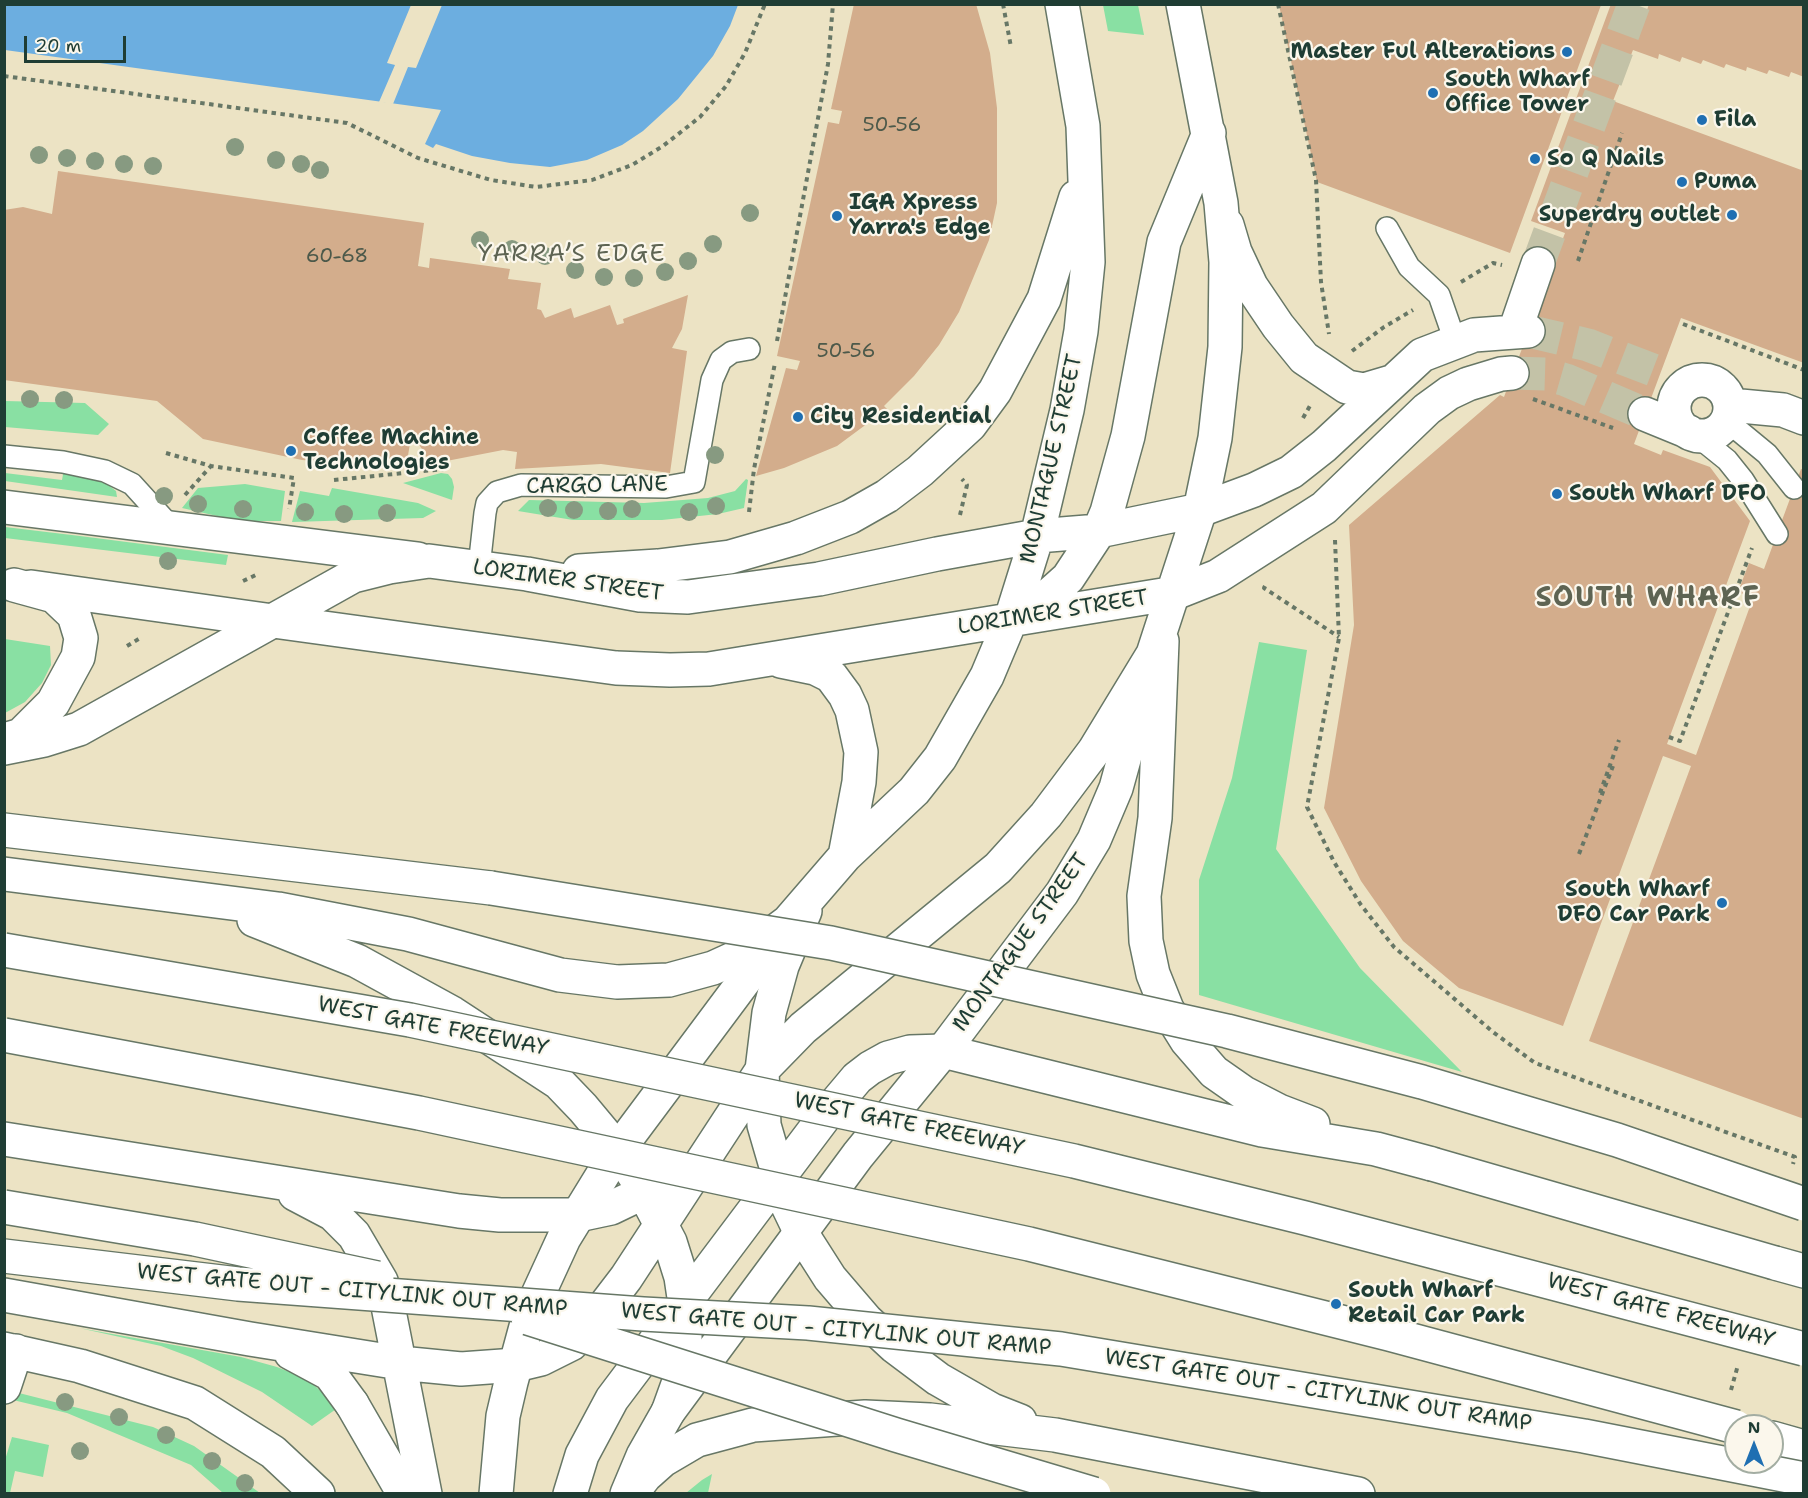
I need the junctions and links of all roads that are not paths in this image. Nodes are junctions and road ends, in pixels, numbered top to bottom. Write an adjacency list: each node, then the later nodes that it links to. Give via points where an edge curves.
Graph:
1 (1062, 4): 4 (main road)
2 (1183, 4): 3 (main road, MONTAGUE STREET)
3 (1209, 133): 5 (main road, MONTAGUE STREET); 23 (main road, via 1164,242 1126,445)
4 (1084, 138): 25 (main road, MONTAGUE STREET, via 1088,262 1081,331); 28 (main road, via 1074,213 1044,299 996,391 942,453 887,496 850,517 796,538 730,556 658,566)
5 (1221, 203): 12 (main road, via 1235,252 1251,286 1304,358 1347,387 1364,390); 21 (main road, MONTAGUE STREET, via 1226,262 1225,347 1215,438)
6 (1387, 228): 8 (lane, via 1409,267 1439,295)
7 (1538, 264): 8 (main road, LORIMER STREET, via 1521,331 1474,335)
8 (1455, 341): 12 (main road, LORIMER STREET, via 1422,355)
9 (749, 349): 27 (lane, CARGO LANE, via 732,352 721,360 712,380 694,482 666,487 521,485 497,492 484,513)
10 (1661, 373): 11 (main road)
11 (1701, 380): 14 (main road, via 1718,385 1728,397); 17 (main road, via 1680,391 1675,406 1678,421)
12 (1391, 382): 21 (main road, LORIMER STREET, via 1291,472)
13 (1522, 386): 30 (main road, LORIMER STREET, via 1475,382 1449,393 1427,409 1324,508 1218,576)
14 (1729, 412): 15 (main road, via 1783,410); 17 (main road, via 1714,433); 19 (lane)
15 (1803, 418)
16 (1633, 422): 17 (main road)
17 (1693, 433): 24 (lane, via 1727,460)
18 (4, 456): 22 (lane, via 105,471 132,484)
19 (1794, 488)
20 (4, 507): 22 (main road, LORIMER STREET)
21 (1200, 510): 23 (main road, LORIMER STREET); 30 (main road, MONTAGUE STREET)
22 (171, 528): 26 (main road, LORIMER STREET)
23 (1099, 531): 25 (main road, LORIMER STREET); 31 (main road, via 1068,578)
24 (1777, 534)
25 (1037, 536): 28 (main road, LORIMER STREET, via 819,579 688,597 640,595); 31 (main road, MONTAGUE STREET)
26 (429, 561): 27 (main road, LORIMER STREET); 32 (main road, via 353,576)
27 (479, 567): 28 (main road, LORIMER STREET)
28 (526, 574)
29 (9, 584): 32 (main road, LORIMER STREET); 35 (main road, via 54,596 74,615 81,638 78,657 53,703 21,735)
30 (1175, 593): 31 (main road, LORIMER STREET); 33 (main road, MONTAGUE STREET)
31 (1011, 619): 34 (main road, LORIMER STREET); 40 (main road, MONTAGUE STREET, via 987,676 940,758 914,791)
32 (273, 621): 34 (main road, LORIMER STREET, via 616,668 709,669); 36 (main road, via 79,729)
33 (1158, 643): 47 (main road, MONTAGUE STREET, via 1116,788 1094,840 1062,893); 48 (main road, via 1094,751 1046,815 998,868 803,1028); 51 (main road, via 1155,818 1144,896 1146,941 1167,1010 1187,1041 1214,1071 1244,1093)
34 (765, 659): 40 (main road, via 797,663 831,676 852,710 861,752)
35 (4, 740)
36 (4, 748)
37 (4, 815): 39 (main road)
38 (4, 830): 39 (main road)
39 (206, 852): 56 (main road, bridge, via 683,917 831,943 1043,988 1227,1030 1422,1082 1617,1140)
40 (845, 856): 42 (main road, MONTAGUE STREET)
41 (4, 874): 43 (main road)
42 (819, 886): 44 (main road, MONTAGUE STREET); 48 (main road, via 798,924 782,966 769,1013)
43 (181, 896): 44 (main road, via 351,922 560,975 617,982 669,980 713,968 748,952); 52 (main road, via 273,926 357,961 452,1013 559,1083)
44 (788, 922): 52 (main road, MONTAGUE STREET)
45 (4, 950): 66 (main road, WEST GATE FREEWAY, bridge, via 410,1020 1051,1156 1305,1218)
46 (4, 1035): 72 (main road, bridge, via 419,1113 1029,1245)
47 (943, 1051): 51 (main road, via 1262,1130); 54 (main road, via 903,1053 870,1068 840,1098); 60 (main road, MONTAGUE STREET)
48 (762, 1070): 49 (main road); 54 (main road, via 764,1125)
49 (717, 1137): 55 (main road, via 671,1178); 59 (main road)
50 (4, 1139): 53 (main road)
51 (1376, 1149): 62 (main road, bridge)
52 (618, 1150): 55 (main road); 58 (main road, MONTAGUE STREET)
53 (238, 1177): 58 (main road, via 459,1212); 68 (main road, via 301,1196 333,1214 354,1235 381,1281)
54 (778, 1177): 60 (main road); 64 (main road)
55 (645, 1193): 58 (main road, via 611,1208); 59 (main road)
56 (1803, 1204)
57 (4, 1207): 84 (main road, bridge, via 195,1239 423,1288)
58 (578, 1215): 69 (main road, MONTAGUE STREET, via 530,1312)
59 (661, 1224): 64 (main road, via 681,1278); 69 (main road, via 626,1278 571,1344 554,1354)
60 (801, 1231): 71 (main road, MONTAGUE STREET); 73 (main road, via 840,1292 894,1346 938,1379 992,1410)
61 (4, 1256): 76 (main road, WEST GATE OUT - CITYLINK OUT RAMP, bridge, via 238,1284 808,1323 1061,1349 1584,1436)
62 (1803, 1271)
63 (4, 1295): 65 (main road)
64 (685, 1304): 71 (main road, via 682,1373); 81 (main road, via 612,1399 582,1455)
65 (250, 1339): 68 (main road); 78 (main road, via 308,1360 330,1374)
66 (1803, 1349)
67 (10, 1350): 70 (main road); 77 (main road, via 112,1375 195,1403 273,1452)
68 (400, 1363): 69 (main road, via 461,1369); 79 (main road)
69 (516, 1365): 80 (main road, MONTAGUE STREET, via 503,1416)
70 (4, 1387)
71 (668, 1412): 82 (main road, MONTAGUE STREET)
72 (1724, 1424)
73 (1055, 1435): 83 (main road, via 930,1420 866,1418 753,1425 697,1440 663,1460); 85 (main road)
74 (1784, 1441): 75 (main road)
75 (1803, 1447)
76 (1803, 1479)
77 (318, 1494)
78 (404, 1494)
79 (425, 1494)
80 (496, 1494)
81 (570, 1494)
82 (627, 1494)
83 (632, 1494)
84 (1094, 1494)
85 (1359, 1494)

